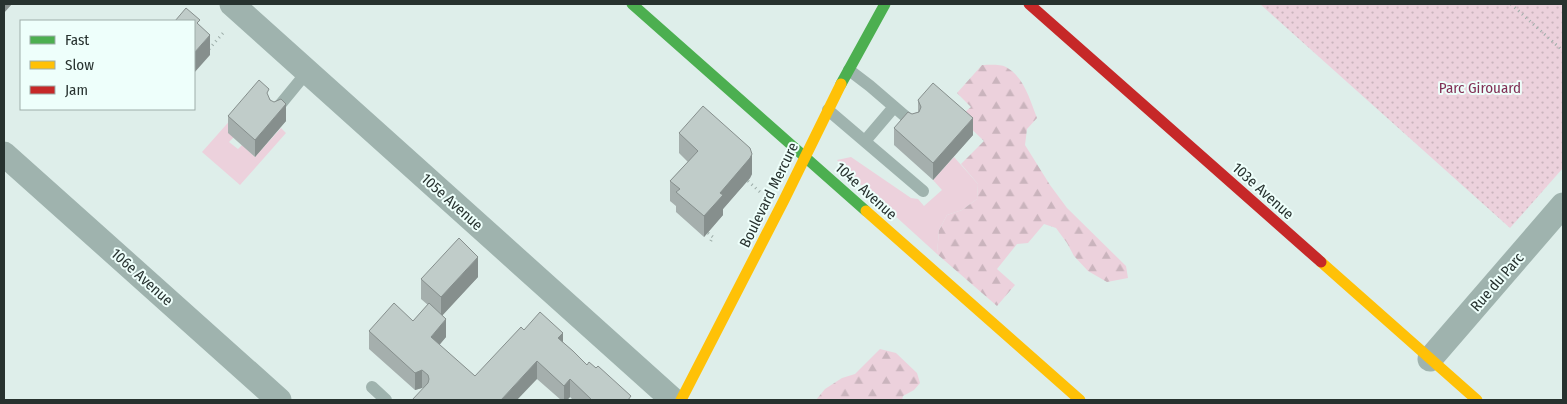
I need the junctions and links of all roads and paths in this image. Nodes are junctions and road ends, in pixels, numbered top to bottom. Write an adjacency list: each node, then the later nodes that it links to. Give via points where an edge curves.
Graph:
1 (232, 4): 10 (street, 105e Avenue)
2 (632, 4): 17 (street, 104e Avenue)
3 (885, 4): 9 (street, Boulevard Mercure)
4 (1029, 4): 24 (street, 103e Avenue)
5 (1510, 4): 7 (path)
6 (224, 32): 8 (path)
7 (1563, 51)
8 (206, 52)
9 (849, 70): 11 (lane); 12 (street, Boulevard Mercure)
10 (308, 72): 13 (lane); 28 (street, 105e Avenue)
11 (894, 107): 14 (lane); 15 (lane)
12 (828, 110): 15 (lane); 17 (street, Boulevard Mercure)
13 (275, 111)
14 (913, 123)
15 (865, 141): 19 (lane)
16 (4, 154): 26 (street, 106e Avenue)
17 (804, 156): 29 (street, Boulevard Mercure); 30 (street, 104e Avenue)
18 (748, 181): 20 (path)
19 (923, 190)
20 (760, 192)
21 (1563, 205): 24 (street, Rue du Parc)
22 (708, 232): 23 (path, via 713,237)
23 (709, 244)
24 (1430, 358): 31 (street, 103e Avenue)
25 (372, 387): 27 (lane)
26 (279, 400)
27 (386, 400)
28 (673, 400)
29 (681, 400)
30 (1080, 400)
31 (1477, 400)

